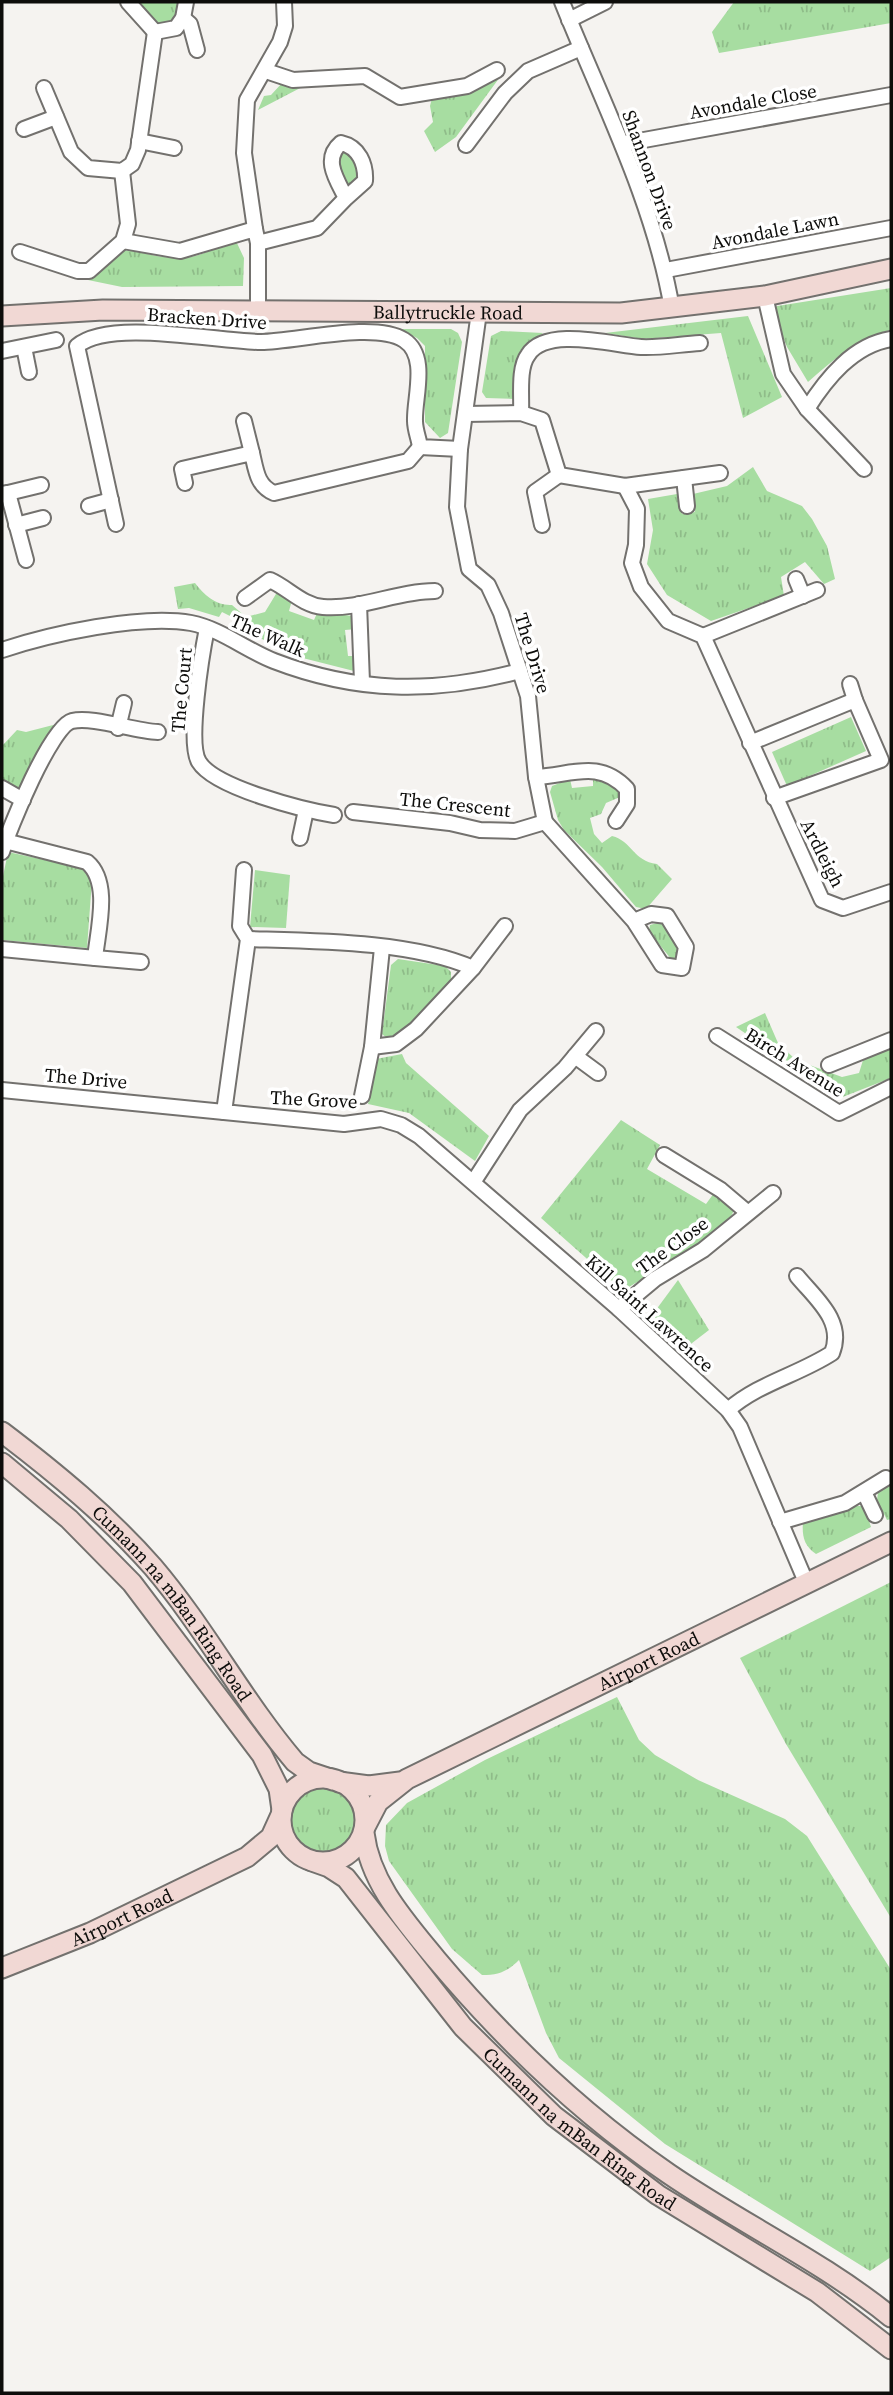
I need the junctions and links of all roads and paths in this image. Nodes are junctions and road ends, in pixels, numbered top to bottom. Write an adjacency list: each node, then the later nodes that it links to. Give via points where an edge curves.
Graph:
1 (128, 2): 8 (street)
2 (186, 2): 6 (street)
3 (284, 2): 12 (street, via 282,34)
4 (562, 2): 7 (street, Shannon Drive)
5 (604, 2): 7 (street)
6 (183, 18): 8 (street, via 176,28); 10 (street, via 190,24)
7 (569, 20): 9 (street, Shannon Drive)
8 (155, 32): 17 (street)
9 (581, 48): 18 (street, Shannon Drive); 19 (street, via 528,71 505,93)
10 (197, 50)
11 (497, 70): 12 (street, via 467,86 400,97 365,76 293,80)
12 (265, 71): 24 (street, via 247,100 244,153)
13 (44, 88): 15 (street)
14 (891, 95): 18 (street, Avondale Close)
15 (56, 117): 16 (street); 21 (street, via 71,152 88,168)
16 (23, 129)
17 (139, 141): 20 (street); 21 (street, via 132,164)
18 (622, 144): 27 (street, Shannon Drive)
19 (466, 145)
20 (174, 148)
21 (122, 171): 25 (street, via 128,224)
22 (346, 198): 24 (street, via 317,228)
23 (891, 228): 27 (street, Avondale Lawn)
24 (257, 236): 25 (street, via 180,251); 30 (street)
25 (124, 241): 26 (street, via 89,271)
26 (20, 252)
27 (666, 270): 31 (street, Shannon Drive)
28 (891, 270): 29 (main road, Ballytruckle Road)
29 (765, 296): 31 (main road, Ballytruckle Road); 40 (street, via 783,374)
30 (258, 309): 32 (main road, Ballytruckle Road); 33 (main road, Ballytruckle Road, via 75,310)
31 (672, 309): 32 (main road, Ballytruckle Road, via 591,314)
32 (479, 312): 42 (street, The Drive)
33 (2, 316)
34 (891, 339): 40 (street, via 851,357 826,378)
35 (56, 340): 37 (street)
36 (701, 343): 41 (street, via 643,347 552,340 537,346 524,362)
37 (24, 347): 38 (street); 39 (street)
38 (2, 351)
39 (29, 372)
40 (807, 409): 47 (street)
41 (521, 413): 42 (street); 49 (street, via 542,420)
42 (465, 414): 45 (street, The Drive)
43 (244, 421): 46 (street)
44 (421, 447): 45 (street); 46 (street, via 408,461 274,493 259,481); 55 (street, Bracken Drive, via 415,421 420,387 414,353 405,341 390,334 319,333 247,342 128,333 85,340 78,346)
45 (460, 449): 72 (street, The Drive, via 457,507 469,569 488,585)
46 (252, 453): 51 (street, via 182,469)
47 (864, 469)
48 (720, 473): 50 (street)
49 (559, 475): 53 (street); 61 (street, via 535,492)
50 (684, 478): 53 (street); 57 (street)
51 (185, 483)
52 (41, 485): 54 (street)
53 (625, 486): 70 (street, via 637,509 632,563 640,587 668,621)
54 (5, 494): 60 (street)
55 (111, 500): 56 (street); 59 (street, Bracken Drive)
56 (89, 506)
57 (687, 506)
58 (43, 518): 60 (street)
59 (116, 524)
60 (16, 525): 62 (street)
61 (542, 525)
62 (26, 560)
63 (796, 579): 66 (street)
64 (817, 590): 66 (street)
65 (435, 591): 68 (street, via 413,591)
66 (803, 596): 70 (street)
67 (245, 598): 68 (street, via 270,580 315,604)
68 (359, 604): 73 (street)
69 (207, 628): 71 (street, The Walk, via 166,620 75,631); 73 (street, The Walk, via 282,664 320,677); 85 (street, The Court, via 195,751 200,765 247,791)
70 (703, 636): 79 (street, Ardleigh)
71 (2, 650)
72 (520, 671): 73 (street, The Walk, via 475,683 403,689); 81 (street, The Drive, via 528,696)
73 (362, 682)
74 (850, 684): 75 (street)
75 (855, 700): 79 (street); 80 (street)
76 (124, 703): 77 (street)
77 (118, 728): 78 (street); 84 (street, via 70,721 59,731)
78 (158, 732)
79 (750, 743): 83 (street, Ardleigh)
80 (886, 758): 83 (street)
81 (536, 777): 88 (street, via 595,769 616,777 627,789 627,804); 89 (street, The Drive)
82 (2, 788): 84 (street)
83 (774, 798): 93 (street, Ardleigh, via 822,900 843,908)
84 (23, 800): 91 (street)
85 (306, 810): 87 (street, The Court); 90 (street)
86 (353, 812): 89 (street, The Crescent, via 480,830 515,831)
87 (334, 815)
88 (616, 821)
89 (545, 822): 94 (street)
90 (300, 838)
91 (4, 847): 99 (street, via 87,862 98,871 101,886)
92 (244, 870): 96 (street, via 240,926)
93 (891, 892)
94 (634, 921)
95 (505, 926): 101 (street)
96 (248, 939): 97 (street); 113 (street)
97 (382, 948): 101 (street, via 454,960); 105 (street, The Grove)
98 (2, 949): 99 (street)
99 (95, 958): 100 (street)
100 (141, 962)
101 (473, 968): 105 (street, via 416,1030 396,1044)
102 (596, 1031): 106 (street)
103 (717, 1036): 109 (street, Birch Avenue, via 839,1113)
104 (891, 1040): 107 (street)
105 (372, 1047): 111 (street, The Grove)
106 (575, 1056): 108 (street); 116 (street, via 520,1110)
107 (830, 1065)
108 (598, 1073)
109 (891, 1087)
110 (2, 1090): 112 (street, The Drive)
111 (362, 1096)
112 (166, 1105): 113 (street, The Grove)
113 (224, 1112): 114 (street, The Grove, via 344,1124 381,1119)
114 (401, 1125): 116 (street, Kill Saint Lawrence)
115 (664, 1155): 118 (street)
116 (474, 1181): 120 (street, Kill Saint Lawrence)
117 (773, 1193): 118 (street, The Close)
118 (747, 1212): 120 (street, The Close, via 703,1250 655,1279)
119 (796, 1276): 121 (street, via 830,1316 836,1334 832,1353 775,1379)
120 (619, 1309): 121 (street, Kill Saint Lawrence)
121 (728, 1410): 127 (street, Kill Saint Lawrence, via 740,1427)
122 (2, 1432): 131 (main road, Cumann na mBan Ring Road, via 47,1465 154,1569 295,1762)
123 (2, 1462): 132 (main road, Cumann na mBan Ring Road, via 69,1519 139,1592 262,1755 279,1789)
124 (886, 1478): 125 (street)
125 (864, 1492): 126 (street); 127 (street, via 836,1506)
126 (874, 1515)
127 (780, 1522): 129 (street, Kill Saint Lawrence)
128 (891, 1542): 129 (main road, Airport Road)
129 (807, 1582): 130 (main road, Airport Road)
130 (407, 1779): 131 (main road, Airport Road, via 369,1786); 133 (main road, Airport Road, via 378,1802)
131 (336, 1781): 132 (main road, via 303,1783); 133 (main road, via 359,1799)
132 (281, 1812): 134 (main road, Airport Road, via 271,1837); 135 (main road, via 286,1841)
133 (365, 1830): 135 (main road, via 347,1855); 137 (main road, Cumann na mBan Ring Road, via 370,1865 388,1896 466,1995 542,2074 671,2175 828,2270)
134 (240, 1861): 135 (main road, Airport Road, via 270,1855); 136 (main road, Airport Road)
135 (310, 1861): 138 (main road, Cumann na mBan Ring Road, via 346,1878 463,2027 563,2124 658,2195 817,2292)
136 (2, 1968)
137 (891, 2317)
138 (891, 2349)

